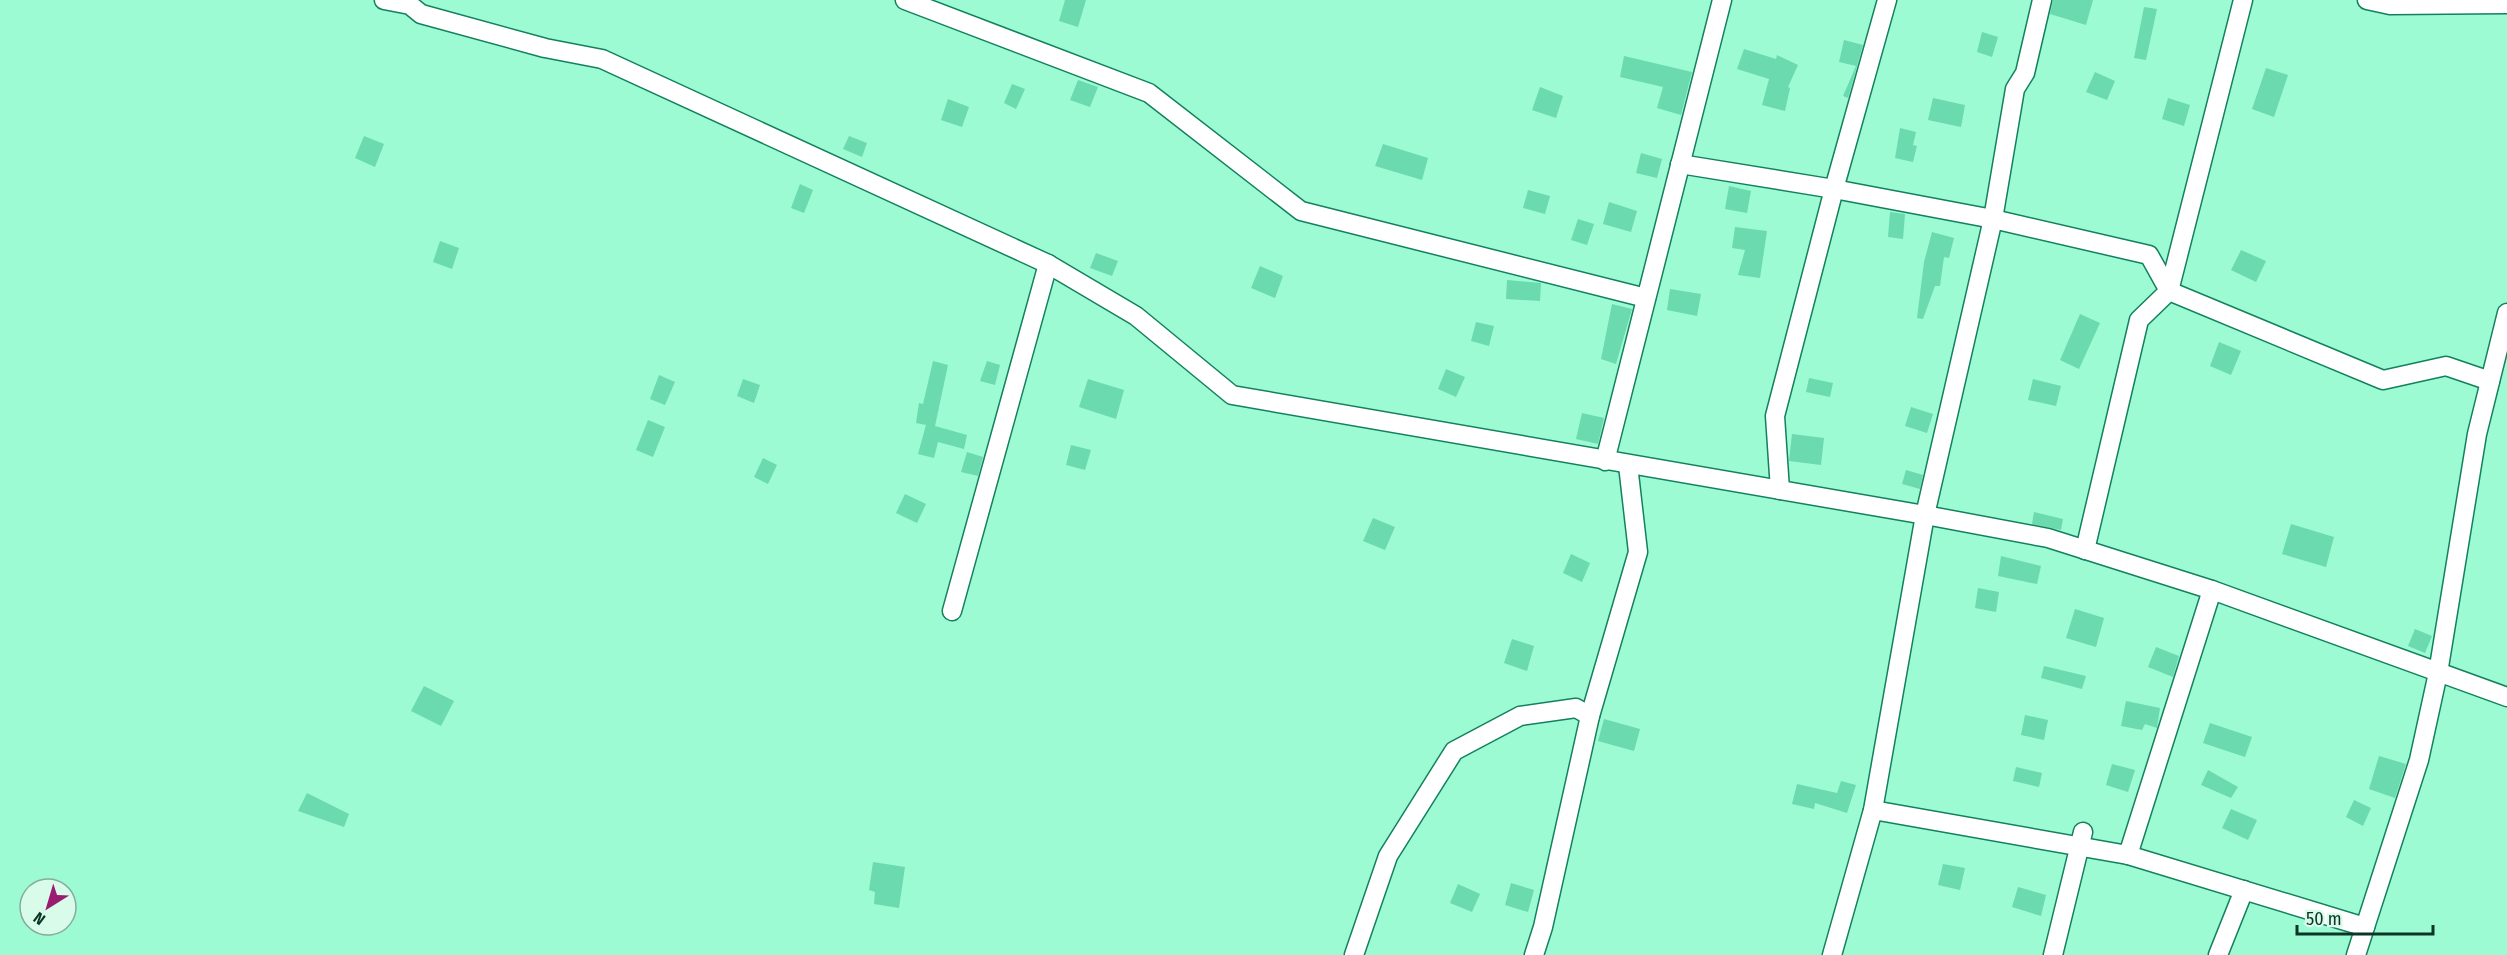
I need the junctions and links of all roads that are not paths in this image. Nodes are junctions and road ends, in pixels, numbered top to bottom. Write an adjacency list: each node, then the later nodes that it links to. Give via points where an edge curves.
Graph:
1 (384, 0): 9 (street)
2 (905, 0): 15 (street, via 1149,93 1301,212)
3 (1722, 0): 10 (street)
4 (1887, 0): 11 (street)
5 (2042, 0): 12 (street, via 2025,73 2015,89)
6 (2243, 0): 14 (street)
7 (2367, 0): 8 (street, via 2390,4)
8 (2507, 4)
9 (424, 7): 13 (street, via 545,48 602,58)
10 (1680, 164): 11 (street); 15 (street)
11 (1834, 189): 12 (street); 20 (street, via 1774,416)
12 (1993, 219): 14 (street, via 2149,255); 21 (street)
13 (1048, 264): 18 (street, via 1136,316 1232,395); 24 (street)
14 (2169, 291): 17 (street, via 2383,380 2446,366); 22 (street, via 2139,320)
15 (1646, 298): 18 (street)
16 (2507, 313): 17 (street)
17 (2490, 381): 25 (street, via 2477,434)
18 (1605, 461): 19 (street)
19 (1628, 465): 20 (street); 27 (street, via 1638,552)
20 (1780, 490): 21 (street)
21 (1926, 515): 22 (street, via 2048,538); 28 (street)
22 (2085, 550): 23 (street)
23 (2212, 590): 25 (street); 30 (street)
24 (951, 611)
25 (2439, 673): 26 (street); 32 (street, via 2419,760)
26 (2507, 697)
27 (1590, 716): 33 (street, via 1576,708 1520,716 1454,751 1388,856); 34 (street)
28 (1873, 810): 29 (street); 35 (street)
29 (2081, 839): 30 (street); 36 (street)
30 (2128, 855): 31 (street)
31 (2244, 890): 32 (street); 37 (street)
32 (2365, 927): 38 (street)
33 (1354, 955)
34 (1534, 955)
35 (1832, 955)
36 (2054, 955)
37 (2218, 955)
38 (2356, 955)

